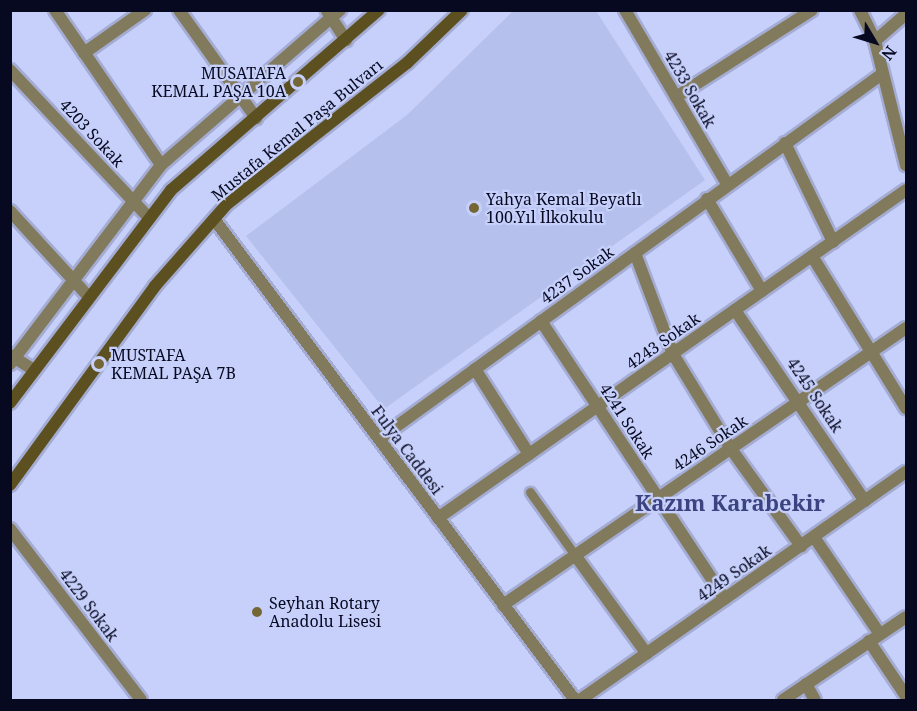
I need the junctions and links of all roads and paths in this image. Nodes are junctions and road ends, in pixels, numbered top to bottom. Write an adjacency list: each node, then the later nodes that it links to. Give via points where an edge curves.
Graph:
1 (55, 10): 13 (street)
2 (145, 10): 13 (street)
3 (179, 10): 16 (street)
4 (379, 10): 11 (main road, Mustafa Kemal Paşa Bulvarı)
5 (462, 10): 29 (main road, Mustafa Kemal Paşa Bulvarı, via 407,63)
6 (812, 10): 17 (street)
7 (860, 10): 12 (street)
8 (629, 12): 17 (street, 4233 Sokak)
9 (333, 13): 11 (street); 16 (street)
10 (906, 14): 12 (street)
11 (346, 40): 18 (main road, Mustafa Kemal Paşa Bulvarı)
12 (875, 41): 15 (street)
13 (84, 53): 21 (street)
14 (10, 70): 26 (street, 4203 Sokak)
15 (882, 74): 19 (street, 4237 Sokak); 20 (street)
16 (238, 93): 18 (street); 21 (street)
17 (676, 97): 23 (street, 4233 Sokak)
18 (256, 118): 28 (main road, Mustafa Kemal Paşa Bulvarı, via 171,190)
19 (785, 143): 23 (street, 4237 Sokak); 30 (street)
20 (904, 148): 22 (street)
21 (161, 165): 26 (street)
22 (906, 165)
23 (727, 184): 25 (street, 4237 Sokak)
24 (906, 190): 30 (street, 4243 Sokak)
25 (707, 199): 31 (street, 4237 Sokak); 34 (street)
26 (134, 202): 28 (street, 4203 Sokak); 33 (street)
27 (10, 211): 33 (street)
28 (149, 218): 35 (main road, Mustafa Kemal Paşa Bulvarı)
29 (214, 219): 48 (street, Fulya Caddesi); 52 (main road, Mustafa Kemal Paşa Bulvarı, via 155,286)
30 (833, 242): 32 (street, 4243 Sokak)
31 (635, 253): 37 (street, 4237 Sokak); 40 (street)
32 (812, 256): 34 (street, 4243 Sokak); 39 (street)
33 (73, 279): 35 (street); 41 (street)
34 (762, 291): 36 (street, 4243 Sokak)
35 (88, 296): 43 (main road, Mustafa Kemal Paşa Bulvarı)
36 (735, 310): 40 (street, 4243 Sokak); 44 (street, 4245 Sokak)
37 (541, 321): 42 (street, 4237 Sokak); 46 (street, 4241 Sokak)
38 (906, 328): 39 (street, 4246 Sokak)
39 (871, 353): 44 (street, 4246 Sokak); 47 (street)
40 (673, 354): 46 (street, 4243 Sokak); 49 (street)
41 (12, 359): 43 (street)
42 (475, 369): 48 (street, 4237 Sokak); 50 (street)
43 (34, 370): 45 (main road, Mustafa Kemal Paşa Bulvarı)
44 (800, 401): 49 (street, 4246 Sokak); 55 (street, 4245 Sokak)
45 (10, 403)
46 (598, 406): 50 (street, 4243 Sokak); 54 (street, 4241 Sokak)
47 (906, 408)
48 (379, 439): 56 (street, Fulya Caddesi)
49 (731, 449): 54 (street, 4246 Sokak); 59 (street)
50 (529, 454): 56 (street, 4243 Sokak)
51 (906, 472): 55 (street, 4249 Sokak)
52 (10, 485)
53 (530, 492): 60 (lane)
54 (659, 498): 60 (street, 4246 Sokak); 61 (street, 4241 Sokak)
55 (865, 501): 58 (street, 4249 Sokak)
56 (438, 518): 62 (street, Fulya Caddesi)
57 (10, 529): 69 (street, 4229 Sokak)
58 (814, 537): 59 (street, 4249 Sokak); 64 (street)
59 (801, 546): 61 (street, 4249 Sokak)
60 (575, 555): 62 (street, 4246 Sokak); 66 (street)
61 (724, 599): 66 (street, 4249 Sokak)
62 (503, 605): 70 (street, Fulya Caddesi)
63 (906, 617): 64 (street)
64 (880, 634): 65 (street)
65 (869, 641): 67 (street); 68 (street)
66 (647, 654): 71 (street, 4249 Sokak)
67 (806, 684): 72 (street); 73 (street)
68 (906, 696)
69 (141, 700)
70 (575, 700)
71 (580, 700)
72 (783, 700)
73 (815, 700)

